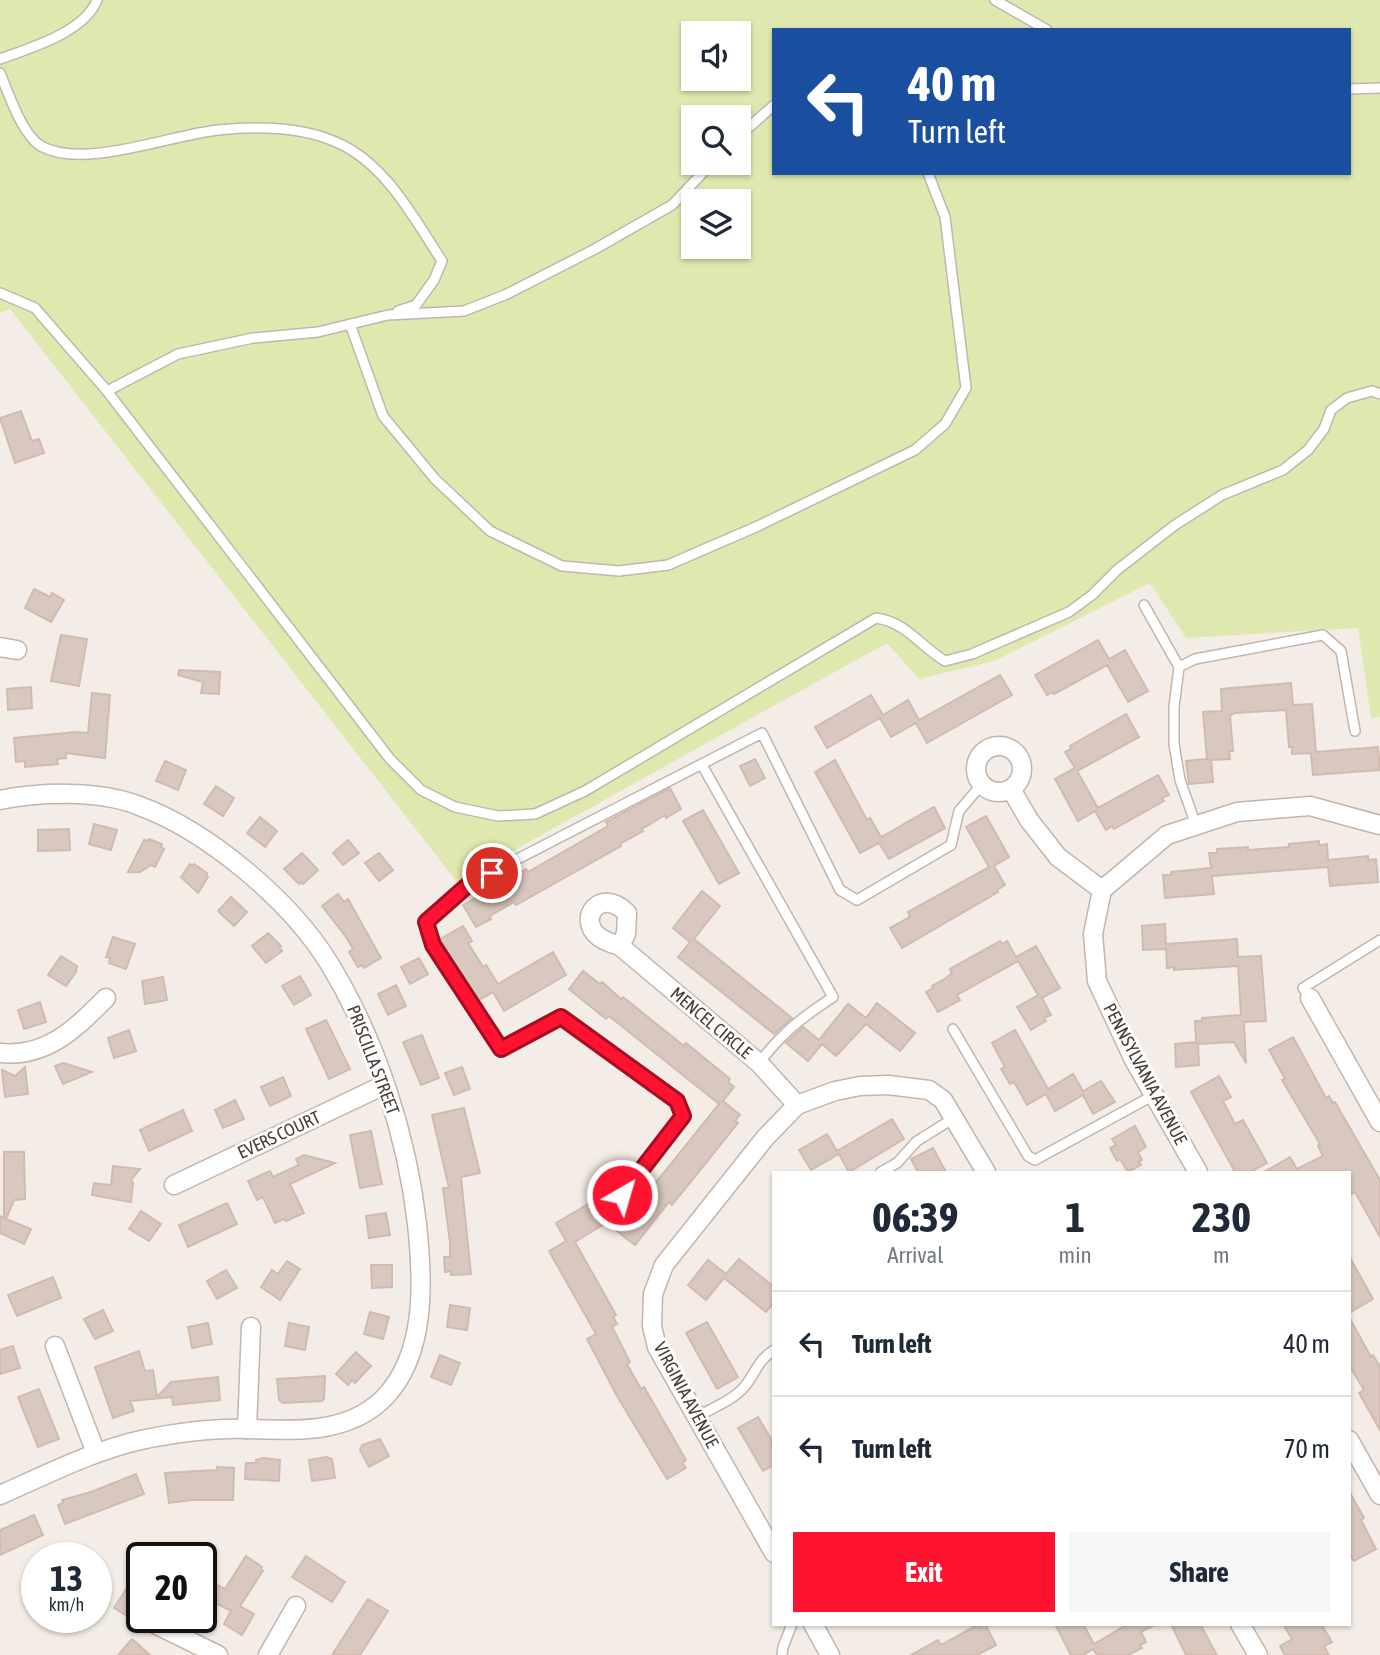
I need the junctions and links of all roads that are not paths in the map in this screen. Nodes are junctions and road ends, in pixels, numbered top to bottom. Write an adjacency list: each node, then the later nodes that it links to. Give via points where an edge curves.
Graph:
1 (97, 0): 4 (lane, via 94,9 60,36)
2 (995, 0): 3 (lane)
3 (1044, 28)
4 (0, 59)
5 (0, 72): 13 (lane, via 19,118 38,145 59,153 85,155 218,130 288,128 339,143 373,167 442,261 416,305)
6 (1380, 88): 7 (lane)
7 (1351, 89)
8 (772, 107): 9 (lane)
9 (751, 125)
10 (700, 175): 13 (lane, via 671,205 507,294 464,311)
11 (929, 175): 14 (lane, via 946,217 966,388 945,424 915,450 667,565 619,571 562,566 490,531 435,479 383,416)
12 (0, 293): 15 (lane, via 35,308)
13 (388, 315): 14 (lane)
14 (350, 324): 15 (lane, via 178,354)
15 (107, 391): 16 (lane, via 390,759 421,790 455,807 498,816 535,814 585,791 876,618 907,629 945,661 1069,612 1174,525 1222,495 1283,470 1308,450 1331,410 1347,398 1372,391)
16 (1380, 394)
17 (1144, 605): 18 (lane)
18 (1180, 667): 19 (lane, via 1195,659 1323,635 1341,651); 24 (lane, via 1174,744 1180,780)
19 (1355, 730)
20 (702, 765): 21 (lane, via 762,733 840,890 857,900 951,845 959,811); 33 (lane, via 833,997 799,1019); 43 (lane, via 469,884 426,922 433,945 501,1049 561,1017 677,1101 683,1116)
21 (982, 784): 22 (street, via 993,791); 22 (street, via 976,772 981,754 996,746 1006,747 1020,758 1022,766 1022,775)
22 (1011, 789): 26 (street, via 1058,857)
23 (0, 800): 34 (street, PRISCILLA STREET, via 59,794 136,804 222,851 275,897 328,962 353,1006)
24 (1196, 825): 25 (street, via 1237,812 1310,806); 26 (street, via 1167,835)
25 (1380, 825)
26 (1102, 890): 35 (street, PENNSYLVANIA AVENUE, via 1093,934 1097,981)
27 (1380, 940): 30 (lane, via 1303,988)
28 (620, 946): 33 (street, MENCEL CIRCLE)
29 (106, 998): 32 (street, via 56,1042 24,1052)
30 (1310, 998): 38 (street)
31 (953, 1029): 35 (lane, via 1028,1156 1035,1160)
32 (0, 1053)
33 (759, 1063): 36 (street, MENCEL CIRCLE)
34 (384, 1085): 42 (street, EVERS COURT); 48 (street, PRISCILLA STREET, via 412,1179 419,1243 420,1298 416,1337 407,1362 384,1397 355,1418 317,1429)
35 (1154, 1095): 41 (street, PENNSYLVANIA AVENUE)
36 (797, 1105): 37 (street, via 860,1086 902,1086 929,1090); 47 (street, VIRGINIA AVENUE, via 765,1138 664,1265 653,1294 657,1347)
37 (955, 1117): 39 (lane, via 917,1141); 40 (street)
38 (1380, 1122)
39 (883, 1171)
40 (985, 1171)
41 (1197, 1171)
42 (174, 1185)
43 (622, 1195)
44 (251, 1327): 48 (street)
45 (55, 1346): 50 (street)
46 (772, 1352): 47 (lane, via 756,1365 739,1392)
47 (697, 1417): 53 (street, VIRGINIA AVENUE)
48 (247, 1429): 50 (street, PRISCILLA STREET, via 194,1431)
49 (1351, 1444): 52 (street)
50 (96, 1453): 51 (street, PRISCILLA STREET)
51 (0, 1495)
52 (1380, 1495)
53 (772, 1549)
54 (296, 1606): 60 (street)
55 (791, 1626): 61 (lane)
56 (814, 1626): 62 (street)
57 (1241, 1626): 63 (street)
58 (173, 1633): 59 (street)
59 (218, 1655)
60 (268, 1655)
61 (782, 1655)
62 (830, 1655)
63 (1258, 1655)

